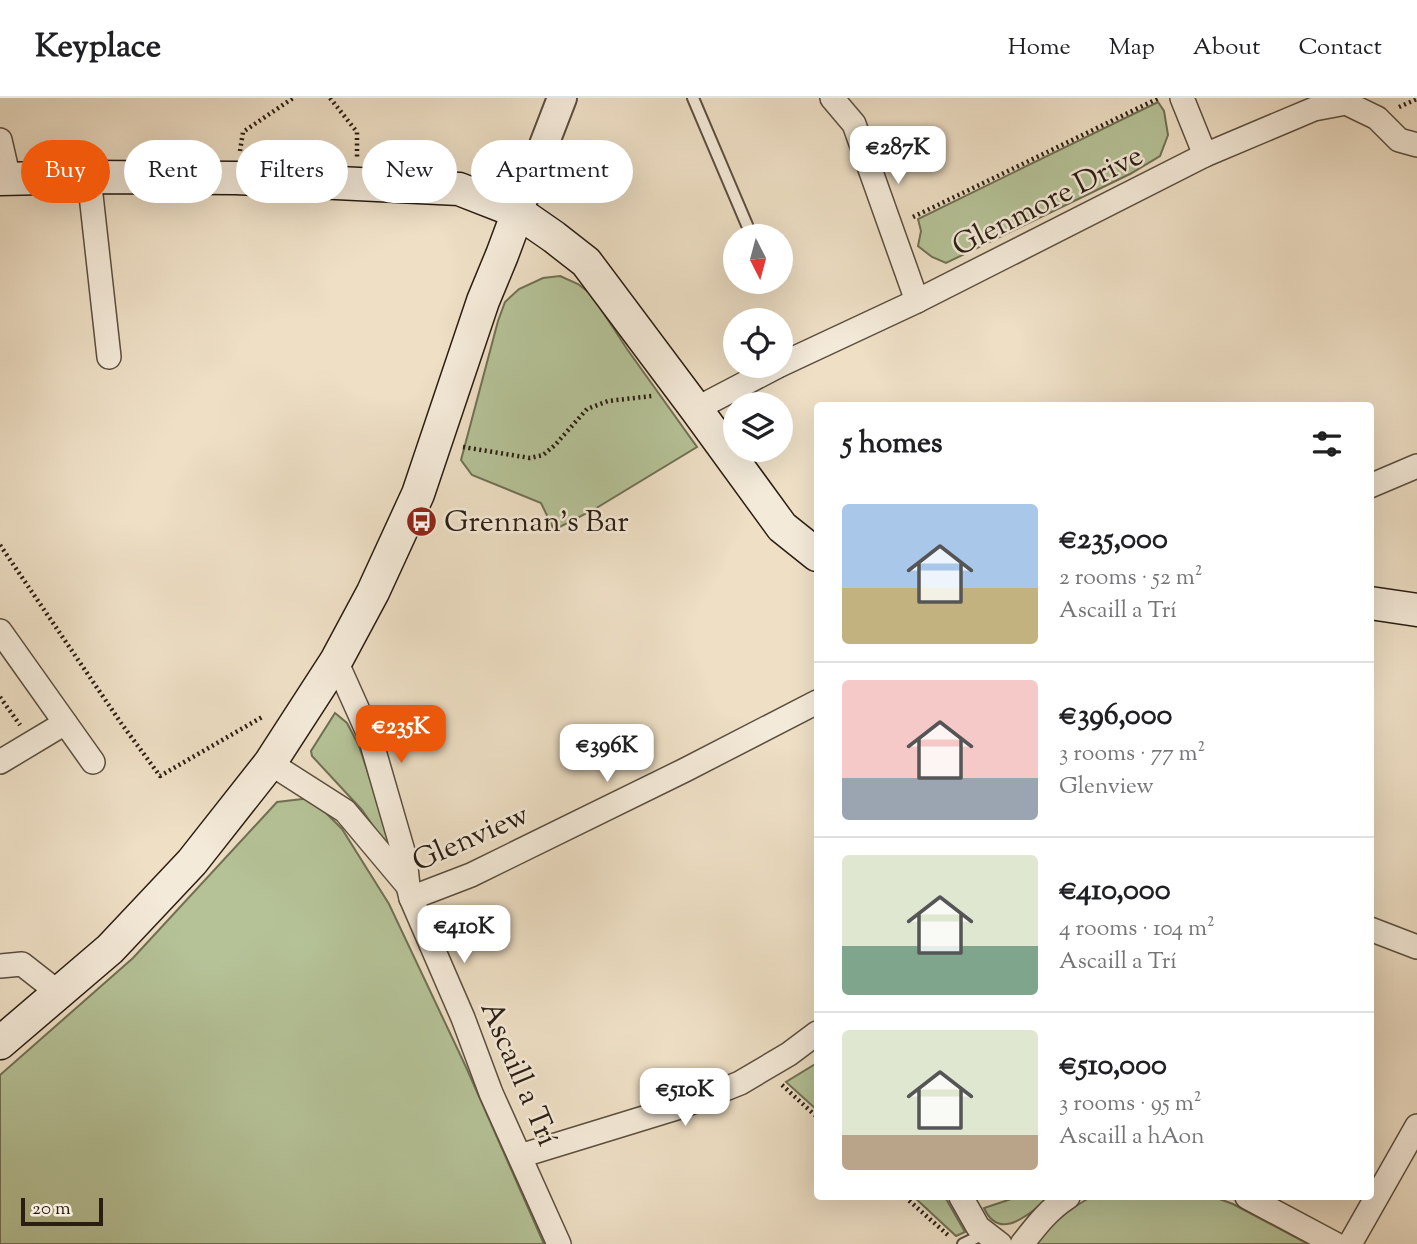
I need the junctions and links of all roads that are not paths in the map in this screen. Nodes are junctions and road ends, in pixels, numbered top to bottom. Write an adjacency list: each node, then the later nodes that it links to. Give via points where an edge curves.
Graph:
1 (694, 98): 13 (lane)
2 (832, 98): 14 (street, via 854,124)
3 (1182, 98): 8 (street)
4 (559, 99): 12 (street)
5 (1345, 101): 7 (street, Glenmore Drive, via 1377,118 1399,140); 8 (street, Glenmore Drive, via 1314,109)
6 (0, 140): 10 (street)
7 (1417, 145)
8 (1205, 155): 14 (street, Glenmore Drive)
9 (110, 177): 12 (main road, via 459,189)
10 (5, 179)
11 (92, 203): 15 (street)
12 (517, 212): 18 (main road, via 586,262); 25 (main road, via 418,494)
13 (747, 224)
14 (917, 301): 16 (street, Glenmore Drive)
15 (108, 357)
16 (793, 359)
17 (747, 378): 18 (street, Glenmore Drive)
18 (690, 401): 21 (main road, via 782,527)
19 (1417, 466): 20 (street)
20 (1374, 484)
21 (814, 553)
22 (1374, 604): 23 (main road)
23 (1417, 610)
24 (0, 631): 27 (street)
25 (336, 661): 30 (main road); 31 (street, Ascaill a Trí, via 370,737 405,858)
26 (814, 704): 31 (street, Glenview, via 471,875)
27 (65, 723): 28 (street); 29 (street)
28 (0, 762)
29 (93, 762)
30 (270, 763): 31 (street, Ascaill a Trí, via 345,811); 35 (main road, via 192,863 110,949)
31 (410, 892): 39 (street, Ascaill a Trí)
32 (1374, 931): 33 (street)
33 (1417, 947)
34 (0, 966): 35 (street, via 22,964)
35 (59, 993): 37 (main road)
36 (814, 1035): 39 (street, via 740,1083 683,1106)
37 (0, 1043)
38 (1417, 1126): 48 (street)
39 (520, 1156): 44 (street, Ascaill a Trí)
40 (963, 1200): 43 (street, via 978,1227)
41 (1064, 1200): 46 (street)
42 (1253, 1200): 47 (street)
43 (993, 1239): 45 (lane)
44 (559, 1244)
45 (963, 1244)
46 (1022, 1244)
47 (1335, 1244)
48 (1350, 1244)

